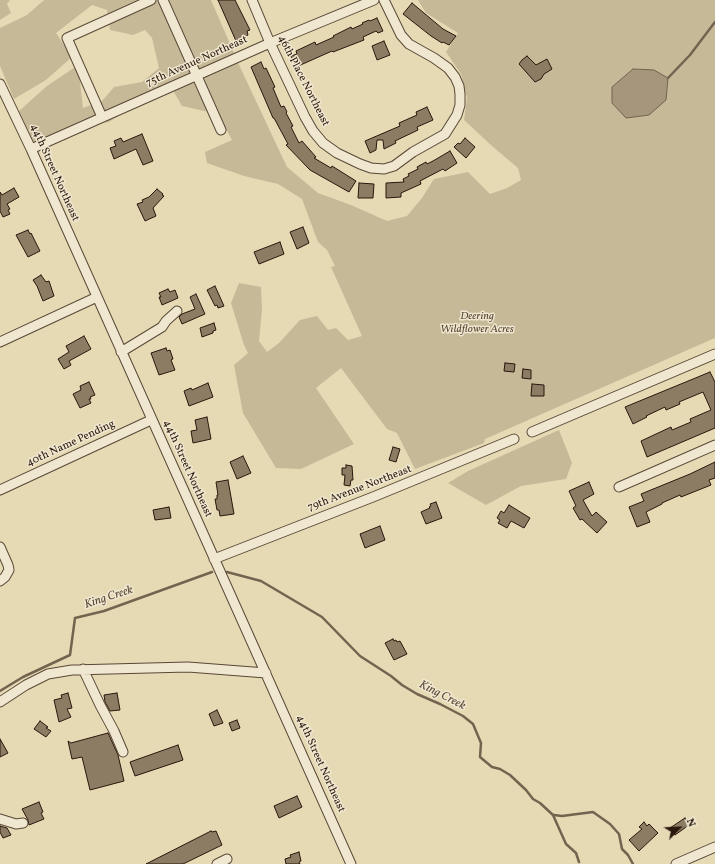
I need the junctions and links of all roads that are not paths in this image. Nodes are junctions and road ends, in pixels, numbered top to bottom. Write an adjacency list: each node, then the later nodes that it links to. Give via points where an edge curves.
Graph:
1 (151, 0): 9 (street, via 67,38)
2 (163, 0): 7 (street)
3 (252, 0): 6 (street, 46th Place Northeast)
4 (374, 0): 6 (street, 75th Avenue Northeast)
5 (384, 0): 6 (street, 46th Place Northeast, via 401,35 409,44 448,68 455,77 460,94 457,115 445,134 394,166 384,169 371,168 337,153 323,143 305,117)
6 (270, 43): 7 (street, 75th Avenue Northeast)
7 (196, 75): 9 (street, 75th Avenue Northeast); 10 (street)
8 (0, 84): 11 (street, 44th Street Northeast)
9 (102, 117): 11 (street, 75th Avenue Northeast)
10 (221, 130)
11 (31, 149): 12 (street, 44th Street Northeast)
12 (96, 297): 14 (street); 15 (street, 44th Street Northeast)
13 (177, 311): 15 (street, via 162,327)
14 (0, 342)
15 (121, 352): 17 (street, 44th Street Northeast)
16 (715, 354): 18 (street)
17 (152, 420): 22 (street, 40th Name Pending); 24 (street, 44th Street Northeast)
18 (532, 432)
19 (514, 439): 24 (street, 79th Avenue Northeast)
20 (715, 446): 21 (street)
21 (619, 487)
22 (0, 490)
23 (0, 547): 25 (street, via 9,570)
24 (214, 559): 27 (street, 44th Street Northeast)
25 (0, 581)
26 (84, 669): 27 (street, via 188,667); 28 (street, via 48,674); 29 (street)
27 (266, 673): 35 (street, 44th Street Northeast)
28 (0, 702)
29 (123, 752)
30 (0, 819): 31 (street, via 16,824)
31 (23, 823)
32 (715, 847): 36 (street)
33 (227, 859): 34 (street)
34 (217, 864)
35 (351, 864)
36 (676, 864)

